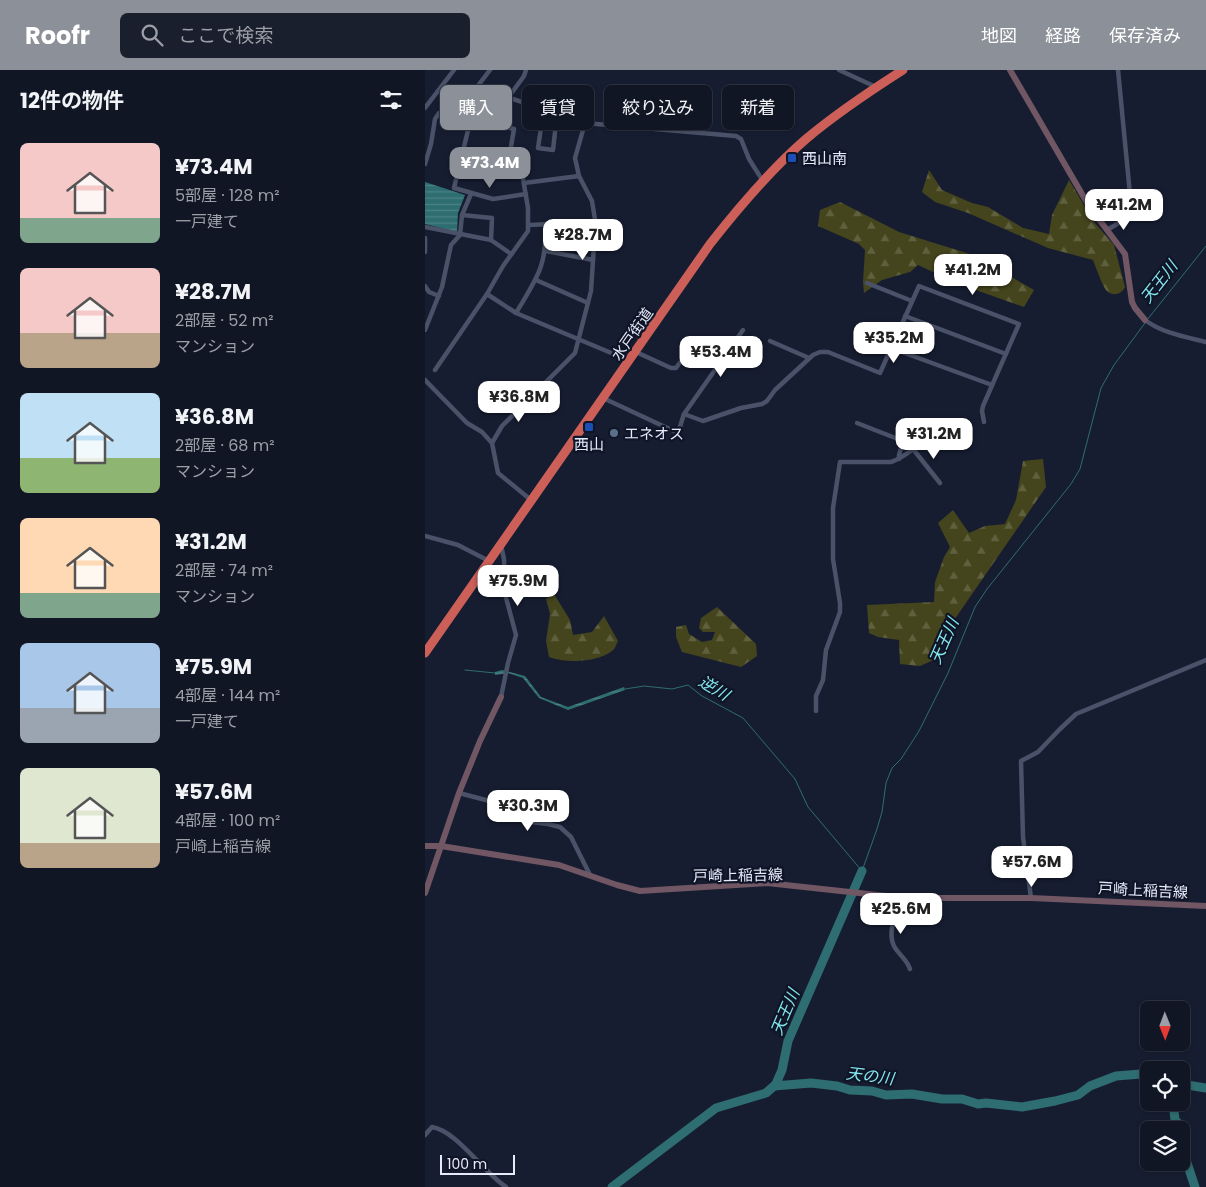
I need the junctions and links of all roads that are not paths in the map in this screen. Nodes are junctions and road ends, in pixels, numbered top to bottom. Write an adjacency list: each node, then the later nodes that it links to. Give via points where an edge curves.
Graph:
1 (454, 70): 10 (street)
2 (490, 70): 8 (street)
3 (526, 70): 11 (street)
4 (839, 70): 9 (street)
5 (903, 70): 9 (highway, 水戸街道)
6 (1010, 70): 32 (main road, via 1089,206)
7 (1118, 70): 32 (street, via 1132,215)
8 (479, 85)
9 (876, 87): 23 (highway, 水戸街道, via 806,139)
10 (438, 91): 12 (street)
11 (512, 93)
12 (425, 108)
13 (440, 112): 20 (street, via 435,119)
14 (556, 123): 14 (street, via 541,121 538,148 553,150)
15 (594, 124): 23 (street, via 736,136 741,139)
16 (512, 128): 21 (street)
17 (468, 130): 19 (street)
18 (583, 130): 22 (street, via 575,158)
19 (463, 153): 21 (street); 25 (street, via 454,188)
20 (425, 164)
21 (508, 164): 24 (street, via 521,167)
22 (579, 176): 24 (street); 28 (street, via 592,201)
23 (763, 180): 56 (highway, 水戸街道, via 710,244)
24 (524, 183): 26 (street)
25 (471, 194): 26 (street, via 493,199); 27 (street)
26 (526, 194): 29 (street)
27 (462, 215): 33 (street); 35 (street, via 491,218)
28 (595, 222): 30 (street); 39 (street, via 597,232)
29 (529, 224): 30 (street); 38 (street, via 528,231)
30 (545, 224): 37 (street)
31 (425, 227): 33 (street)
32 (1107, 230): 49 (main road, via 1125,254 1132,302)
33 (460, 234): 35 (street); 44 (street, via 451,245)
34 (425, 238): 36 (street)
35 (491, 240): 38 (street)
36 (425, 252)
37 (546, 252): 39 (street); 40 (street)
38 (511, 254): 43 (street)
39 (593, 260): 46 (street)
40 (535, 280): 46 (street); 47 (street)
41 (867, 283): 45 (street)
42 (425, 286): 44 (street, via 429,292)
43 (487, 294): 47 (street); 61 (street)
44 (439, 296): 50 (street)
45 (912, 301): 48 (street); 57 (street, via 919,286 1019,324)
46 (588, 303): 52 (street)
47 (516, 313): 52 (street)
48 (905, 316): 55 (street); 57 (street)
49 (1147, 322): 54 (street, via 1176,335)
50 (425, 330)
51 (743, 330): 60 (street)
52 (578, 340): 59 (street); 69 (street, via 575,353 502,426)
53 (770, 341): 58 (street)
54 (1206, 342)
55 (891, 348): 58 (street, via 880,372 828,352); 63 (street)
56 (636, 352): 59 (highway, 水戸街道); 60 (street, via 671,368 676,368 687,353)
57 (1006, 354): 63 (street)
58 (809, 358): 65 (street, via 762,404 703,421)
59 (629, 361): 64 (highway, 水戸街道)
60 (717, 367): 65 (street)
61 (435, 370)
62 (425, 380): 69 (street, via 467,423)
63 (992, 385): 66 (street, via 982,411)
64 (603, 398): 65 (street, via 678,432); 73 (highway, 水戸街道)
65 (683, 414)
66 (984, 422)
67 (857, 423): 71 (street, via 903,440)
68 (961, 429): 70 (street, via 933,437)
69 (492, 443): 73 (street, via 498,473)
70 (913, 449): 71 (street); 72 (street)
71 (899, 459): 80 (street, via 880,463 840,462 833,508 833,559 840,603 826,650)
72 (940, 484)
73 (531, 500): 75 (highway, 水戸街道)
74 (425, 536): 76 (street, via 458,545)
75 (501, 543): 76 (highway, 水戸街道); 79 (street, via 505,594 516,635)
76 (489, 561): 77 (highway, 水戸街道)
77 (425, 653)
78 (1206, 660): 87 (street, via 1076,714 1038,752 1021,762 1023,837)
79 (501, 697): 81 (main road)
80 (816, 711)
81 (459, 793): 83 (main road); 84 (street, via 497,803 523,821 564,830 571,837)
82 (425, 846): 83 (main road, 戸崎上稲吉線)
83 (441, 846): 84 (main road, 戸崎上稲吉線, via 547,862); 85 (main road)
84 (590, 875): 86 (main road, 戸崎上稲吉線, via 617,886 640,890 767,883)
85 (425, 893)
86 (900, 898): 87 (main road, 戸崎上稲吉線); 89 (street, via 891,937 893,945)
87 (1031, 898): 88 (main road, 戸崎上稲吉線)
88 (1206, 906)
89 (911, 969)
90 (425, 1135): 91 (street, via 432,1127 449,1134 494,1180)
91 (506, 1187)

